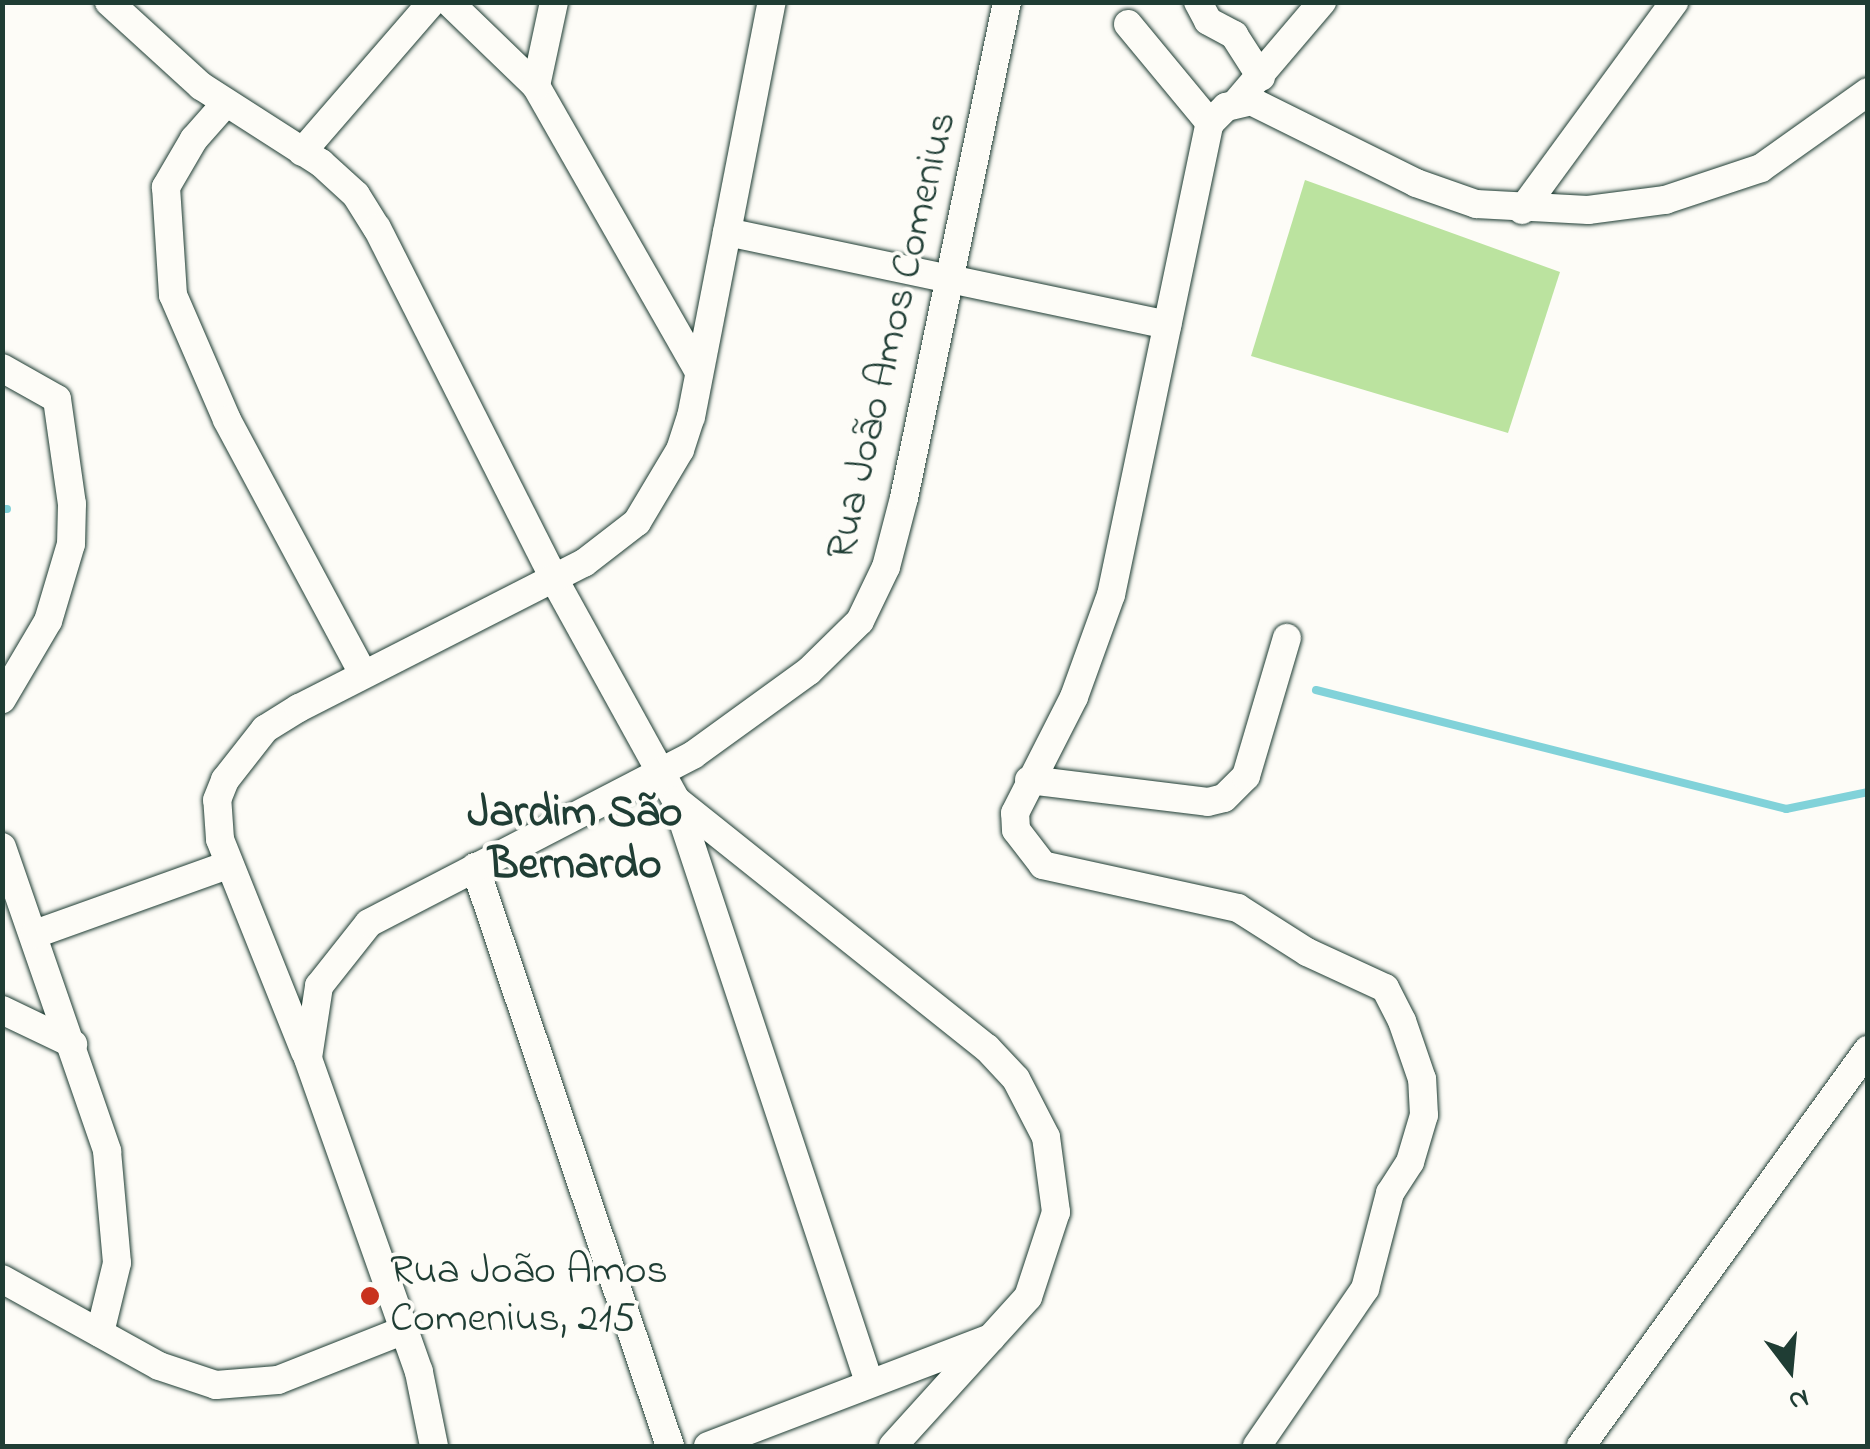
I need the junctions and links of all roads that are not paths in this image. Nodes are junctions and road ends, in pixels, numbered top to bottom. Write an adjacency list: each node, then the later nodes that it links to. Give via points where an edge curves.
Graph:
1 (108, 2): 15 (street)
2 (432, 2): 17 (street)
3 (449, 2): 12 (street)
4 (554, 2): 12 (street)
5 (772, 2): 19 (street)
6 (1006, 2): 20 (street, Rua João Amos Comenius)
7 (1198, 2): 11 (street, via 1208,21 1234,34)
8 (1322, 2): 11 (street)
9 (1674, 2): 18 (street)
10 (1128, 24): 16 (street)
11 (1261, 78): 14 (street)
12 (536, 86): 23 (street)
13 (1868, 92): 18 (street, via 1795,149 1711,188 1622,207)
14 (1236, 103): 16 (street); 18 (street, via 1268,105 1416,183 1476,204)
15 (225, 104): 17 (street); 26 (street, via 166,187 173,295 228,420)
16 (1210, 122): 21 (street)
17 (302, 152): 24 (street, via 356,195 377,228)
18 (1522, 210)
19 (728, 232): 20 (street); 23 (street)
20 (946, 281): 21 (street); 28 (street, Rua João Amos Comenius, via 904,498 874,598 860,621 809,670 722,736)
21 (1167, 324): 29 (street, via 1100,632 1074,697)
22 (2, 368): 27 (street, via 57,399 71,484 71,544 48,621)
23 (698, 370): 24 (street, via 680,450 645,510 610,546)
24 (554, 579): 26 (street); 28 (street)
25 (1287, 638): 29 (street, via 1246,776 1224,798 1208,802)
26 (363, 674): 32 (street, via 265,729 238,757 217,800)
27 (2, 699)
28 (661, 771): 30 (street); 33 (street, Rua João Amos Comenius)
29 (1028, 780): 48 (street, via 1015,813 1032,857 1063,872 1238,908 1307,952 1385,988 1402,1021 1422,1079 1424,1114 1410,1162 1390,1193 1375,1264 1348,1316)
30 (676, 800): 42 (street, via 987,1048 1032,1104 1054,1174 1056,1212 1028,1297); 43 (street)
31 (2, 847): 34 (street)
32 (228, 865): 34 (street); 38 (street)
33 (475, 868): 38 (street, Rua João Amos Comenius, via 392,908 346,945 319,986); 45 (street)
34 (35, 934): 36 (street)
35 (2, 1010): 36 (street)
36 (73, 1044): 41 (street, via 100,1120 114,1190 114,1292)
37 (1866, 1056): 49 (street)
38 (308, 1058): 40 (street, Rua João Amos Comenius)
39 (2, 1279): 41 (street)
40 (404, 1330): 41 (street, via 326,1363 247,1384 190,1378); 44 (street, Rua João Amos Comenius)
41 (100, 1332)
42 (998, 1335): 43 (street); 47 (street)
43 (869, 1382): 46 (street)
44 (434, 1446)
45 (670, 1446)
46 (708, 1446)
47 (892, 1446)
48 (1258, 1446)
49 (1581, 1446)

